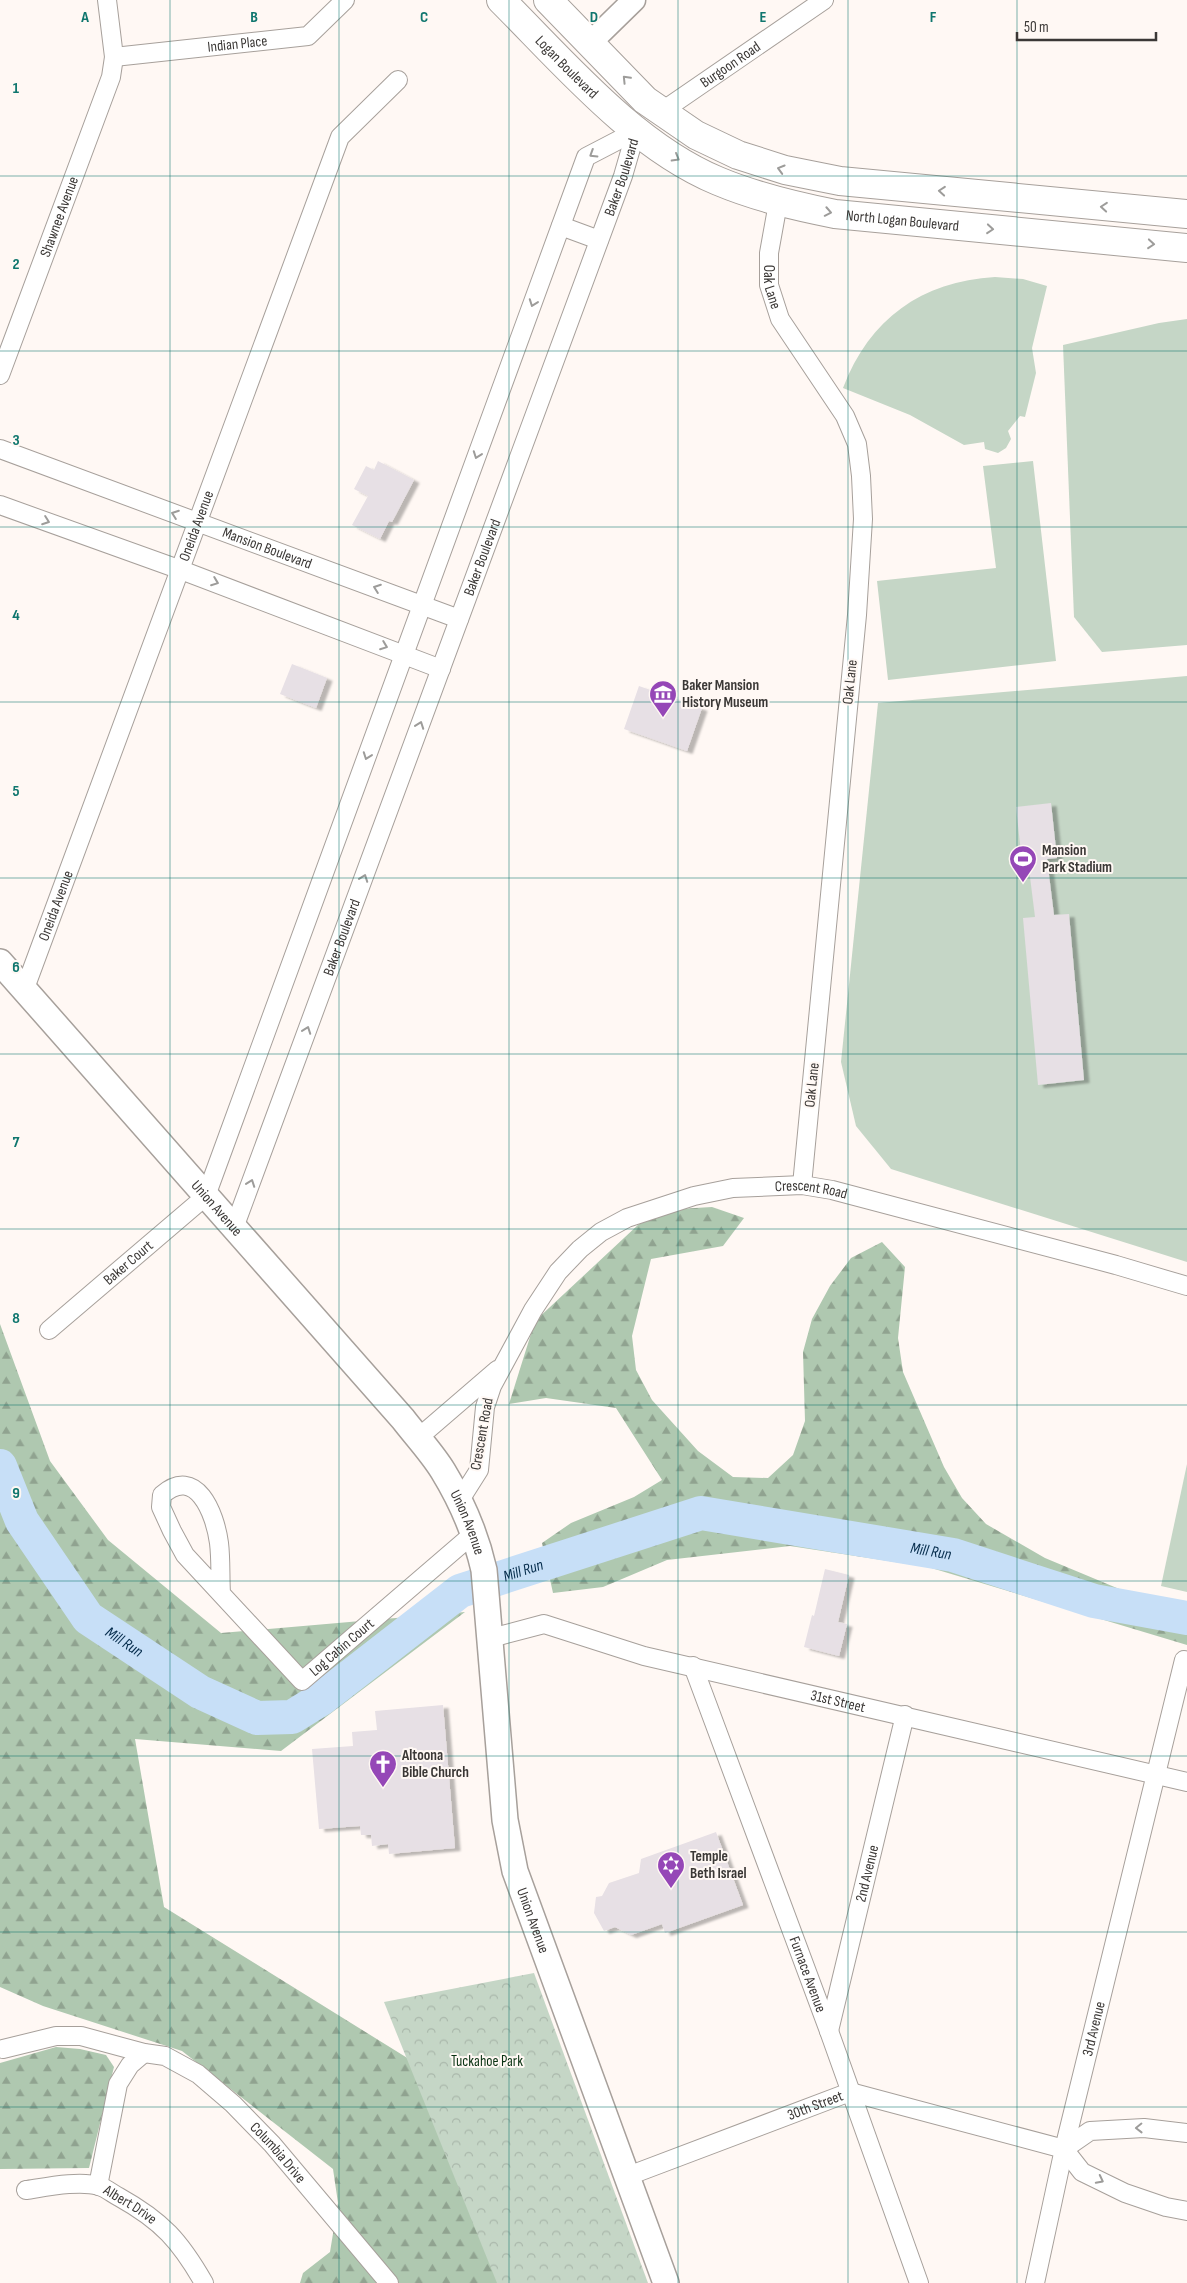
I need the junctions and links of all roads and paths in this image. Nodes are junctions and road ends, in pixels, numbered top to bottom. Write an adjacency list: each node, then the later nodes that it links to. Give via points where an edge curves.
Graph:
1 (107, 0): 8 (street, Shawnee Avenue)
2 (345, 0): 8 (street, Indian Place, via 308,36)
3 (501, 0): 11 (main road, Logan Boulevard)
4 (548, 0): 7 (main road, Logan Boulevard)
5 (634, 0): 7 (street)
6 (824, 0): 10 (street, Burgoon Road)
7 (590, 42): 10 (main road, Logan Boulevard, one-way to 7, via 645,100)
8 (114, 57): 17 (street, Shawnee Avenue, via 111,77)
9 (398, 80): 20 (street, Oneida Avenue, via 340,137)
10 (661, 112): 11 (main road); 13 (main road, one-way to 10, via 901,188 813,176 738,155 696,136)
11 (636, 131): 12 (main road, North Logan Boulevard, one-way to 12, via 717,181); 14 (street, Baker Boulevard, one-way to 14, via 586,156); 15 (street, Baker Boulevard)
12 (778, 203): 16 (main road, North Logan Boulevard, one-way to 16, via 835,214); 28 (street, Oak Lane, via 769,253 769,285 780,319 845,416 857,444 863,519 857,615)
13 (1187, 214)
14 (561, 226): 15 (street); 22 (street, Baker Boulevard, one-way to 22)
15 (599, 240): 23 (street, Baker Boulevard)
16 (1187, 248)
17 (0, 375)
18 (0, 449): 20 (street, Mansion Boulevard, one-way to 18)
19 (0, 505): 21 (street, one-way to 21)
20 (198, 522): 21 (street, Oneida Avenue); 22 (street, Mansion Boulevard, one-way to 20)
21 (181, 570): 24 (street, one-way to 24); 27 (street, Oneida Avenue)
22 (422, 605): 23 (street, Mansion Boulevard); 24 (street, Baker Boulevard)
23 (459, 619): 25 (street, Baker Boulevard)
24 (404, 654): 25 (street); 29 (street, Baker Boulevard, one-way to 29)
25 (441, 669): 30 (street, Baker Boulevard, one-way to 25)
26 (0, 962): 27 (main road, Union Avenue)
27 (24, 991): 29 (main road, Union Avenue)
28 (802, 1185): 31 (street, Crescent Road, via 832,1190); 33 (street, Crescent Road, via 733,1188 694,1196 627,1218 602,1232 558,1272 532,1310)
29 (206, 1196): 30 (main road, Union Avenue); 32 (street, Baker Court)
30 (234, 1228): 34 (main road, Union Avenue)
31 (1187, 1286)
32 (49, 1330)
33 (501, 1367): 34 (street, Crescent Road); 35 (street, Crescent Road, via 485,1407 479,1470)
34 (418, 1438): 35 (main road, Union Avenue)
35 (460, 1500): 36 (main road, Union Avenue)
36 (473, 1534): 37 (street, Log Cabin Court, via 302,1681); 38 (main road, Union Avenue, via 484,1570)
37 (221, 1593): 37 (street, Log Cabin Court, via 218,1541 209,1510 199,1491 187,1485 172,1486 162,1495 161,1507 185,1554)
38 (491, 1638): 40 (street, 31st Street, via 544,1624 644,1656); 50 (main road, Union Avenue, via 505,1820 515,1871)
39 (1184, 1660): 42 (street, 3rd Avenue)
40 (693, 1666): 41 (street, 31st Street); 44 (street, Furnace Avenue)
41 (905, 1715): 42 (street, 31st Street); 44 (street, 2nd Avenue)
42 (1155, 1774): 43 (street, 31st Street); 49 (street, 3rd Avenue)
43 (1187, 1782)
44 (829, 2031): 47 (street, Furnace Avenue)
45 (3, 2049): 46 (street, Columbia Drive, via 56,2036 80,2036)
46 (144, 2053): 51 (street, via 130,2065 118,2084); 55 (street, Columbia Drive, via 165,2056 198,2074 234,2104 272,2144)
47 (850, 2092): 49 (street, 30th Street); 50 (street, 30th Street); 57 (street, Furnace Avenue)
48 (1187, 2133): 49 (street, one-way to 49, via 1144,2128 1090,2130)
49 (1064, 2148): 53 (street, one-way to 53, via 1082,2172 1125,2193); 58 (street, 3rd Avenue)
50 (628, 2176): 56 (main road, Union Avenue)
51 (98, 2186): 52 (street, Albert Drive, via 62,2185); 54 (street, Albert Drive, via 133,2205 176,2240)
52 (26, 2190)
53 (1187, 2211)
54 (204, 2283)
55 (389, 2283)
56 (666, 2283)
57 (919, 2283)
58 (1034, 2283)

